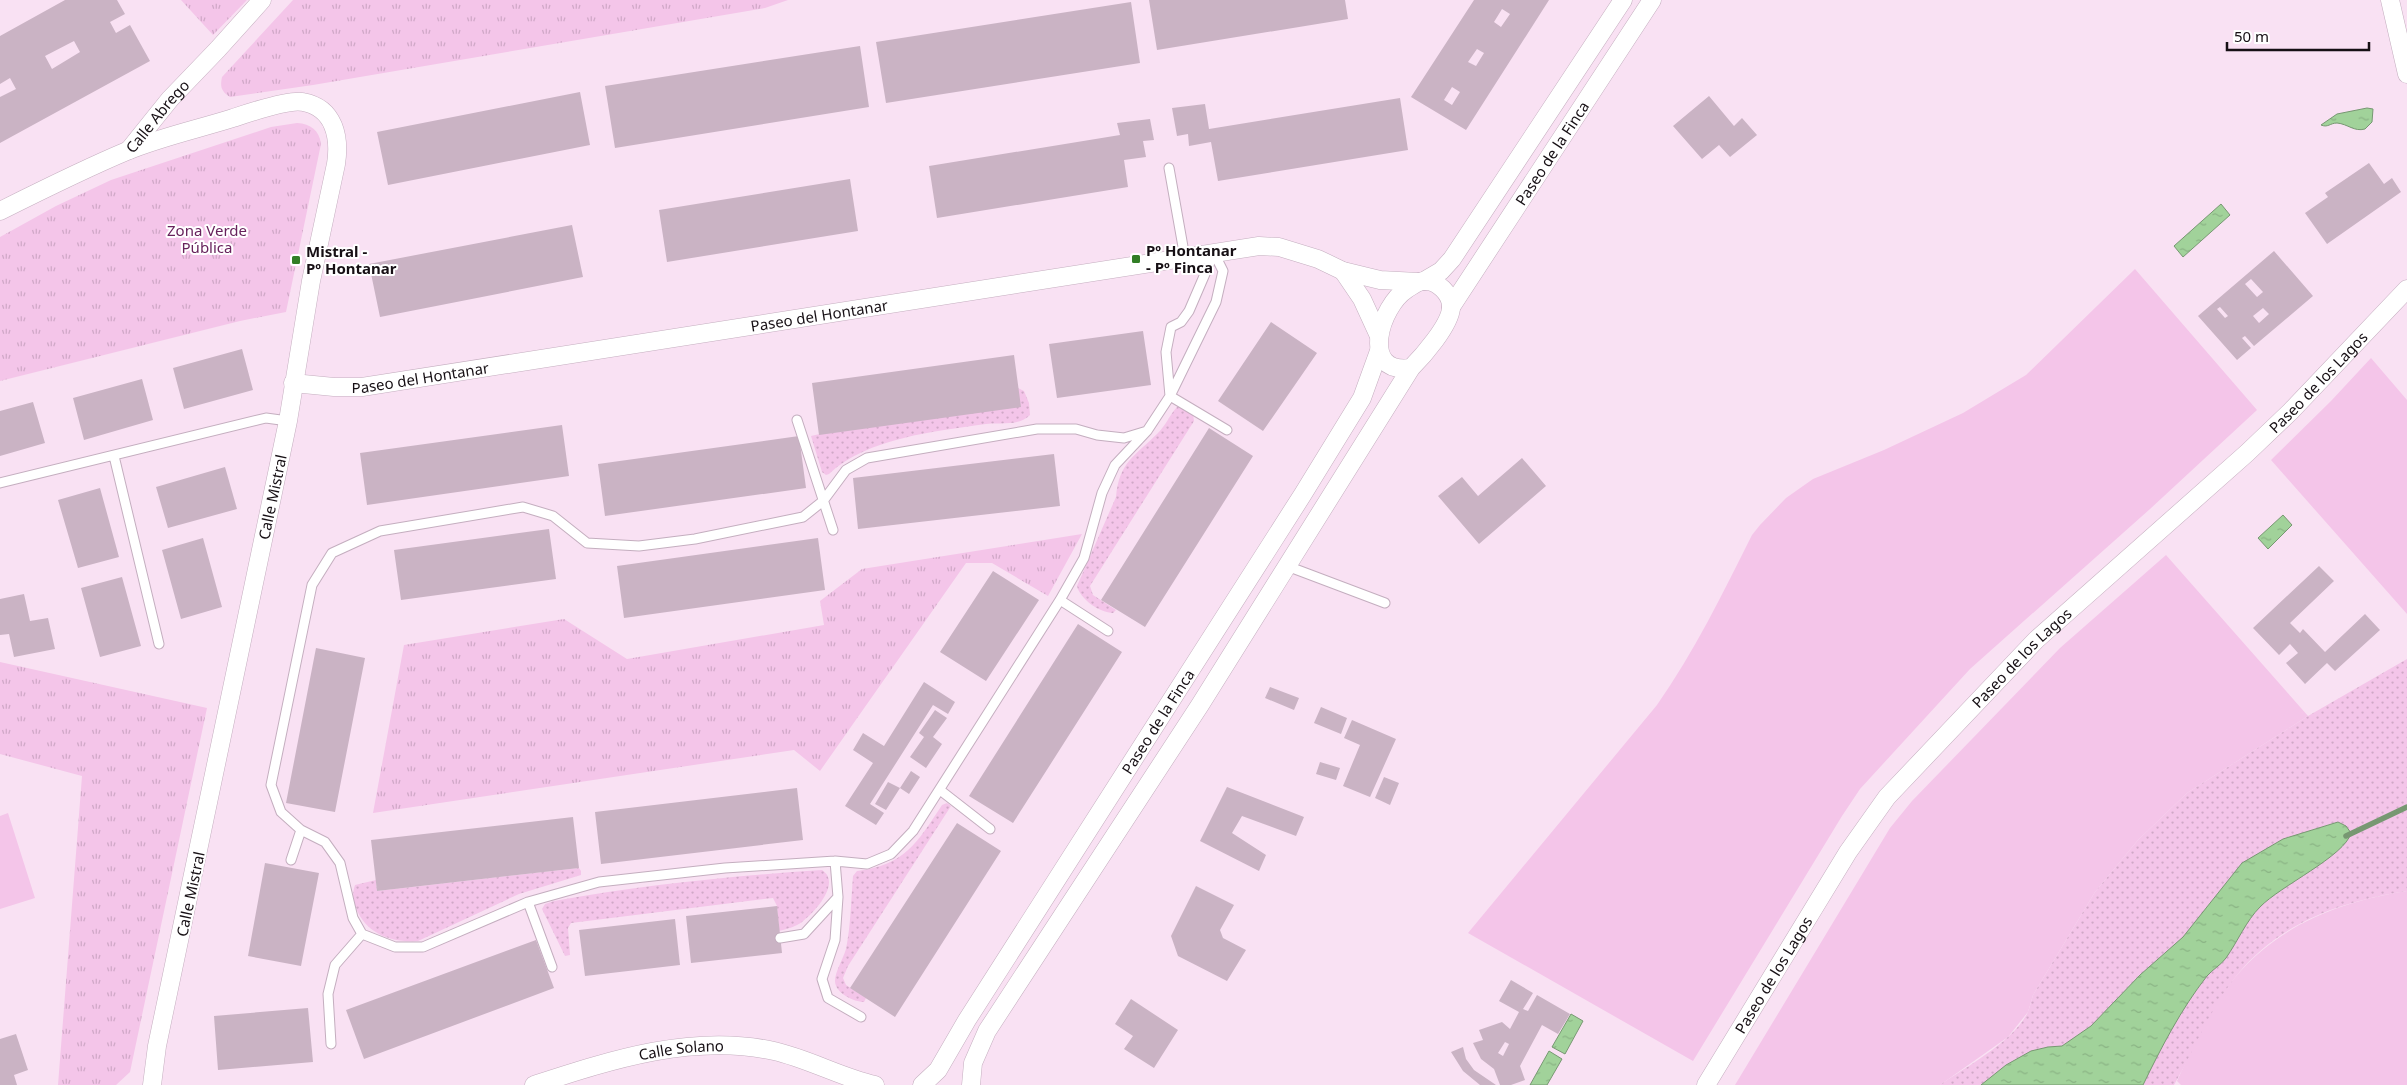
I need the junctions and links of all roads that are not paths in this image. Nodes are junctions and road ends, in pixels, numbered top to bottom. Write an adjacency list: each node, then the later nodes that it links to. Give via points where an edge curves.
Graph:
1 (262, 0): 6 (street, Calle Abrego, via 170,98)
2 (1623, 0): 12 (street, Paseo de la Finca, via 1452,259 1441,271)
3 (1652, 0): 14 (street, Paseo de la Finca)
4 (2390, 0): 5 (street)
5 (2407, 74)
6 (129, 150): 8 (street, Calle Abrego, via 46,187); 17 (street, Calle Mistral, via 256,110 302,101 316,106 328,116 337,132 338,156)
7 (1169, 168): 10 (lane)
8 (0, 212)
9 (1214, 253): 10 (street, Paseo del Hontanar); 11 (street, Paseo del Hontanar, via 1259,246 1279,247); 18 (lane, via 1223,271 1216,302); 18 (lane, via 1189,311 1182,322 1170,327 1166,352)
10 (1185, 258): 17 (street, Paseo del Hontanar, via 362,387)
11 (1343, 271): 12 (street, Paseo del Hontanar, via 1380,280); 15 (street, via 1362,299)
12 (1421, 281): 14 (street, via 1442,287); 15 (street, via 1394,301 1384,318)
13 (2407, 289): 51 (street, Paseo de los Lagos, via 2247,453 2036,640 1887,797 1848,852)
14 (1451, 307): 16 (street, via 1448,318)
15 (1379, 343): 16 (street, via 1384,360 1391,366); 49 (street, Paseo de la Finca, via 1362,398 1303,494 987,988 938,1070)
16 (1411, 368): 27 (street, Paseo de la Finca)
17 (293, 383): 20 (street, Calle Mistral)
18 (1170, 396): 21 (lane); 22 (lane)
19 (797, 420): 25 (lane)
20 (288, 421): 23 (lane, via 266,418); 45 (street, Calle Mistral, via 157,1046)
21 (1227, 430)
22 (1147, 431): 25 (lane, via 1124,438 1097,435 1076,428 1037,429 867,458 846,470); 28 (lane, via 1115,465 1102,493 1084,558)
23 (114, 456): 24 (lane); 31 (lane)
24 (0, 484)
25 (823, 501): 26 (lane); 34 (lane, via 803,517 639,546 587,543 553,516 523,507 380,531 332,554 312,585 271,785 281,812)
26 (833, 530)
27 (1286, 566): 29 (lane); 50 (street, Paseo de la Finca, via 987,1031 974,1063)
28 (1060, 600): 30 (lane); 32 (lane)
29 (1385, 603)
30 (1108, 631)
31 (160, 644)
32 (940, 790): 33 (lane); 36 (lane, via 913,831 891,854 868,864)
33 (990, 829)
34 (301, 830): 35 (lane); 39 (lane, via 326,842 340,863 353,918)
35 (292, 860)
36 (835, 861): 37 (lane); 38 (lane, via 725,868 599,882)
37 (838, 897): 40 (lane, via 804,934); 42 (lane, via 835,940 822,979 828,998)
38 (528, 902): 39 (lane, via 423,947 394,947); 41 (lane)
39 (362, 934): 43 (lane, via 335,965 328,994)
40 (780, 938)
41 (552, 967)
42 (861, 1017)
43 (331, 1044)
44 (830, 1069): 46 (street, Calle Solano, via 772,1051 707,1045 608,1062); 47 (street); 48 (street, Calle Solano)
45 (152, 1085)
46 (534, 1085)
47 (844, 1085)
48 (875, 1085)
49 (922, 1085)
50 (971, 1085)
51 (1706, 1085)

